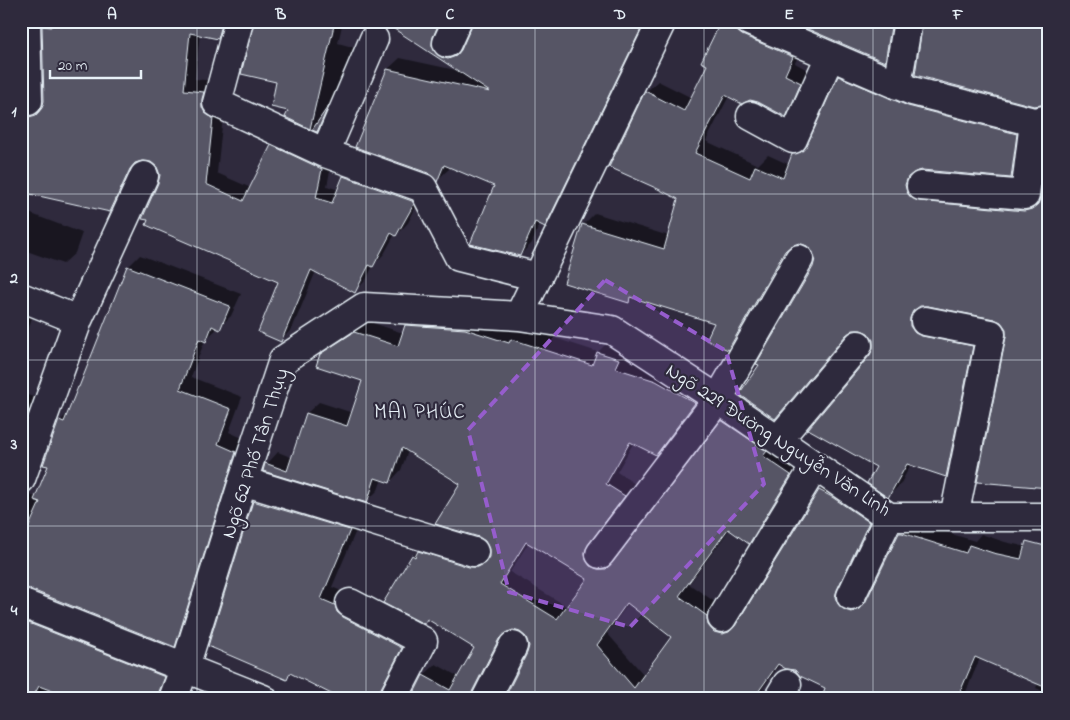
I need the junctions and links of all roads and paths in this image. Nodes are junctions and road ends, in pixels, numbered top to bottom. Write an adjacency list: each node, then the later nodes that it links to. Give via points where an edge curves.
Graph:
1 (26, 21): 9 (street)
2 (239, 21): 12 (street, via 217,103)
3 (662, 21): 16 (street)
4 (749, 21): 7 (street)
5 (908, 21): 8 (street)
6 (374, 40): 12 (street)
7 (830, 56): 8 (street); 10 (street, via 793,139)
8 (897, 85): 11 (street)
9 (28, 101)
10 (751, 116)
11 (1042, 121): 14 (street, via 1025,194)
12 (325, 153): 16 (street, via 423,188 460,258)
13 (144, 176): 19 (street)
14 (921, 186)
15 (799, 259): 22 (street)
16 (538, 277): 18 (street)
17 (21, 297): 19 (street)
18 (519, 316): 22 (street, Ngõ 229 Đường Nguyễn Văn Linh, via 612,330); 26 (street, Ngõ 62 Phố Tân Thụy, via 364,307 283,360)
19 (78, 320): 25 (street)
20 (925, 321): 28 (street, via 991,334)
21 (858, 345): 23 (street)
22 (718, 399): 23 (street, Ngõ 229 Đường Nguyễn Văn Linh); 31 (street)
23 (778, 440): 24 (street, Ngõ 229 Đường Nguyễn Văn Linh)
24 (815, 466): 27 (street, Ngõ 229 Đường Nguyễn Văn Linh); 35 (street)
25 (21, 479)
26 (243, 481): 30 (street); 37 (street, Ngõ 62 Phố Tân Thụy)
27 (889, 517): 28 (street, Ngõ 229 Đường Nguyễn Văn Linh); 32 (street)
28 (954, 517): 29 (street, Ngõ 229 Đường Nguyễn Văn Linh)
29 (1049, 517)
30 (474, 552)
31 (600, 554)
32 (851, 596)
33 (21, 603): 37 (street)
34 (350, 603): 40 (street, via 423,641)
35 (722, 618)
36 (513, 646): 41 (street)
37 (185, 667): 38 (street, Ngõ 62 Phố Tân Thụy); 39 (street)
38 (173, 699)
39 (263, 699)
40 (393, 699)
41 (486, 699)

